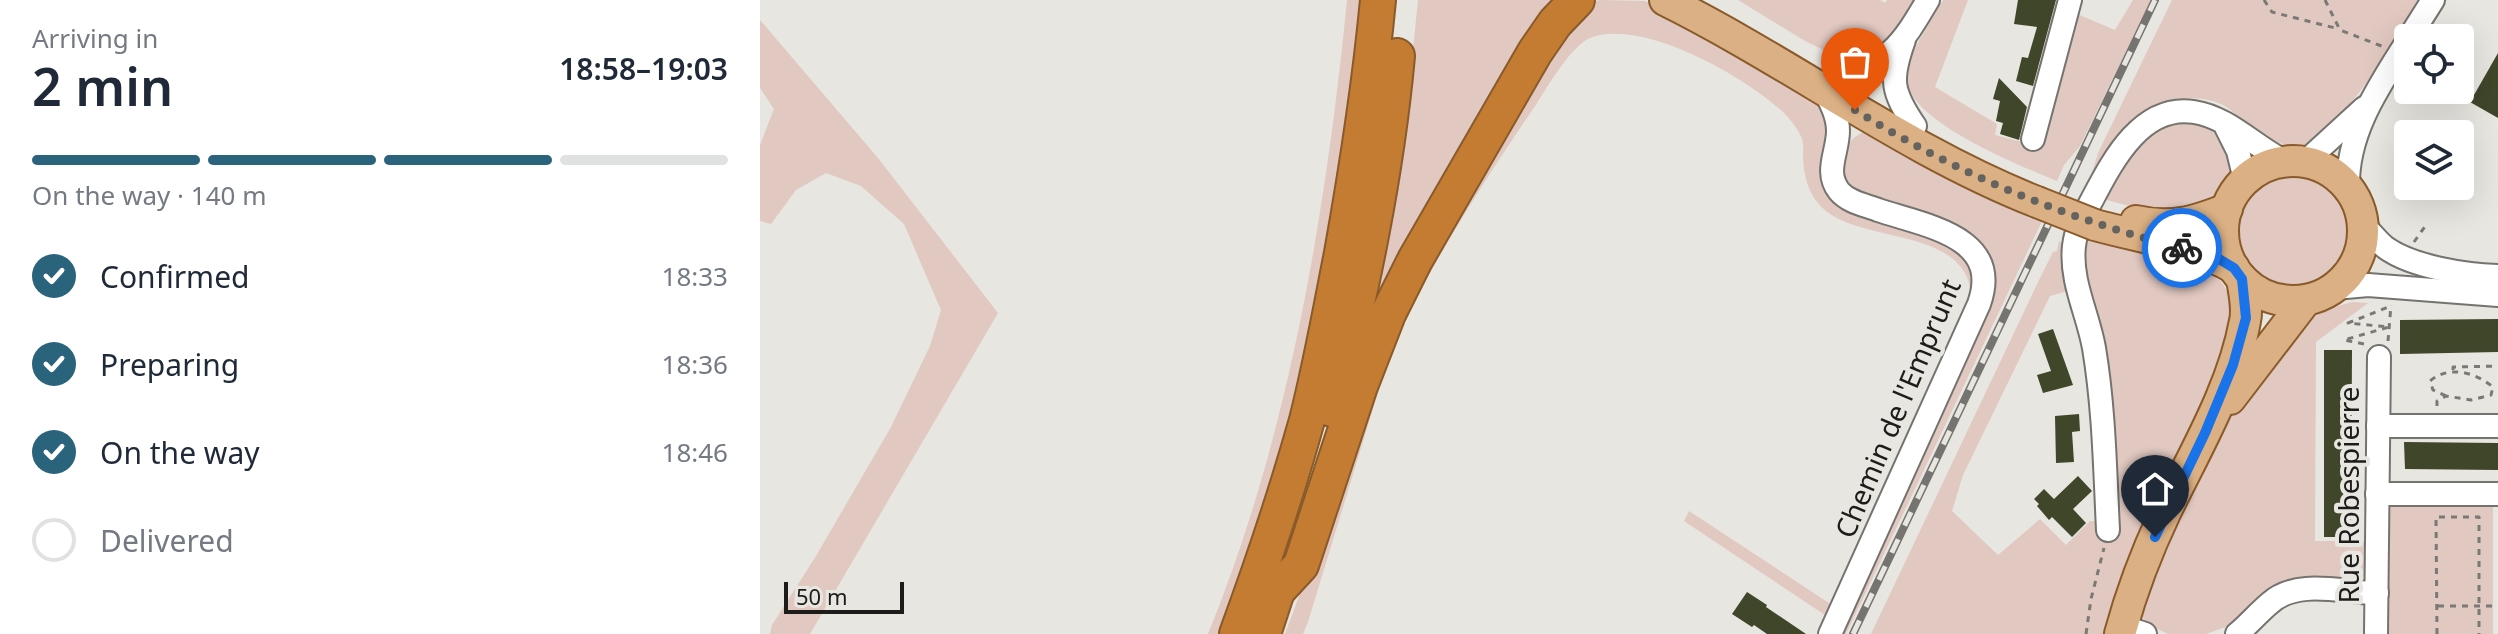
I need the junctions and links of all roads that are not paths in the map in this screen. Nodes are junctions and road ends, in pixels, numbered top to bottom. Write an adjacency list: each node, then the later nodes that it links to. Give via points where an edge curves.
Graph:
1 (1378, 0): 41 (highway, via 1370,87 1333,302 1285,494)
2 (1402, 0): 38 (highway, via 1380,184 1357,309 1329,423)
3 (1577, 0): 38 (highway, via 1535,52 1388,314 1301,565)
4 (1665, 0): 12 (main road)
5 (1704, 0): 12 (main road)
6 (1928, 0): 10 (street)
7 (2070, 0): 17 (street)
8 (2433, 0): 9 (street)
9 (2418, 24)
10 (1905, 39): 12 (street, via 1871,66); 15 (street, via 1894,81)
11 (2394, 63): 13 (street)
12 (1829, 82): 15 (main road); 16 (main road); 18 (street, Chemin de l'Emprunt)
13 (2368, 105): 19 (street, via 2330,142); 21 (street, via 2347,167)
14 (2223, 123): 19 (street, via 2265,152); 20 (street); 37 (street, via 2194,112 2154,120 2131,137 2077,229 2074,272 2094,346)
15 (1915, 126): 22 (main road)
16 (1884, 127): 18 (street, via 1858,129); 22 (main road, via 1963,171)
17 (2033, 139)
18 (1836, 147): 43 (street, Chemin de l'Emprunt, via 1832,173 1840,192 1862,205 1958,238 1976,255 1985,281)
19 (2294, 162): 20 (main road, via 2258,170); 21 (main road, via 2321,166)
20 (2245, 180): 23 (main road)
21 (2348, 186): 25 (main road)
22 (2041, 195): 24 (main road)
23 (2227, 209): 24 (main road, via 2174,226); 26 (main road, via 2224,239)
24 (2098, 217): 26 (main road, via 2219,259)
25 (2364, 226): 27 (street, via 2404,258); 28 (main road, via 2358,259)
26 (2238, 274): 30 (main road, via 2271,297); 34 (main road, via 2246,318)
27 (2498, 276)
28 (2335, 288): 29 (street, via 2368,285); 30 (main road)
29 (2498, 295)
30 (2306, 300): 34 (main road)
31 (2380, 350): 32 (street, Rue Robespierre)
32 (2378, 426): 33 (street); 35 (street, Rue Robespierre)
33 (2498, 426)
34 (2205, 433): 40 (main road, via 2146,557)
35 (2377, 494): 36 (street); 39 (street, Rue Robespierre)
36 (2498, 494)
37 (2108, 530)
38 (1277, 591): 42 (highway)
39 (2377, 593): 44 (street, via 2291,592 2270,603); 45 (street, Rue Robespierre)
40 (2129, 631)
41 (1237, 634)
42 (1263, 634)
43 (1830, 634)
44 (2237, 634)
45 (2376, 634)

